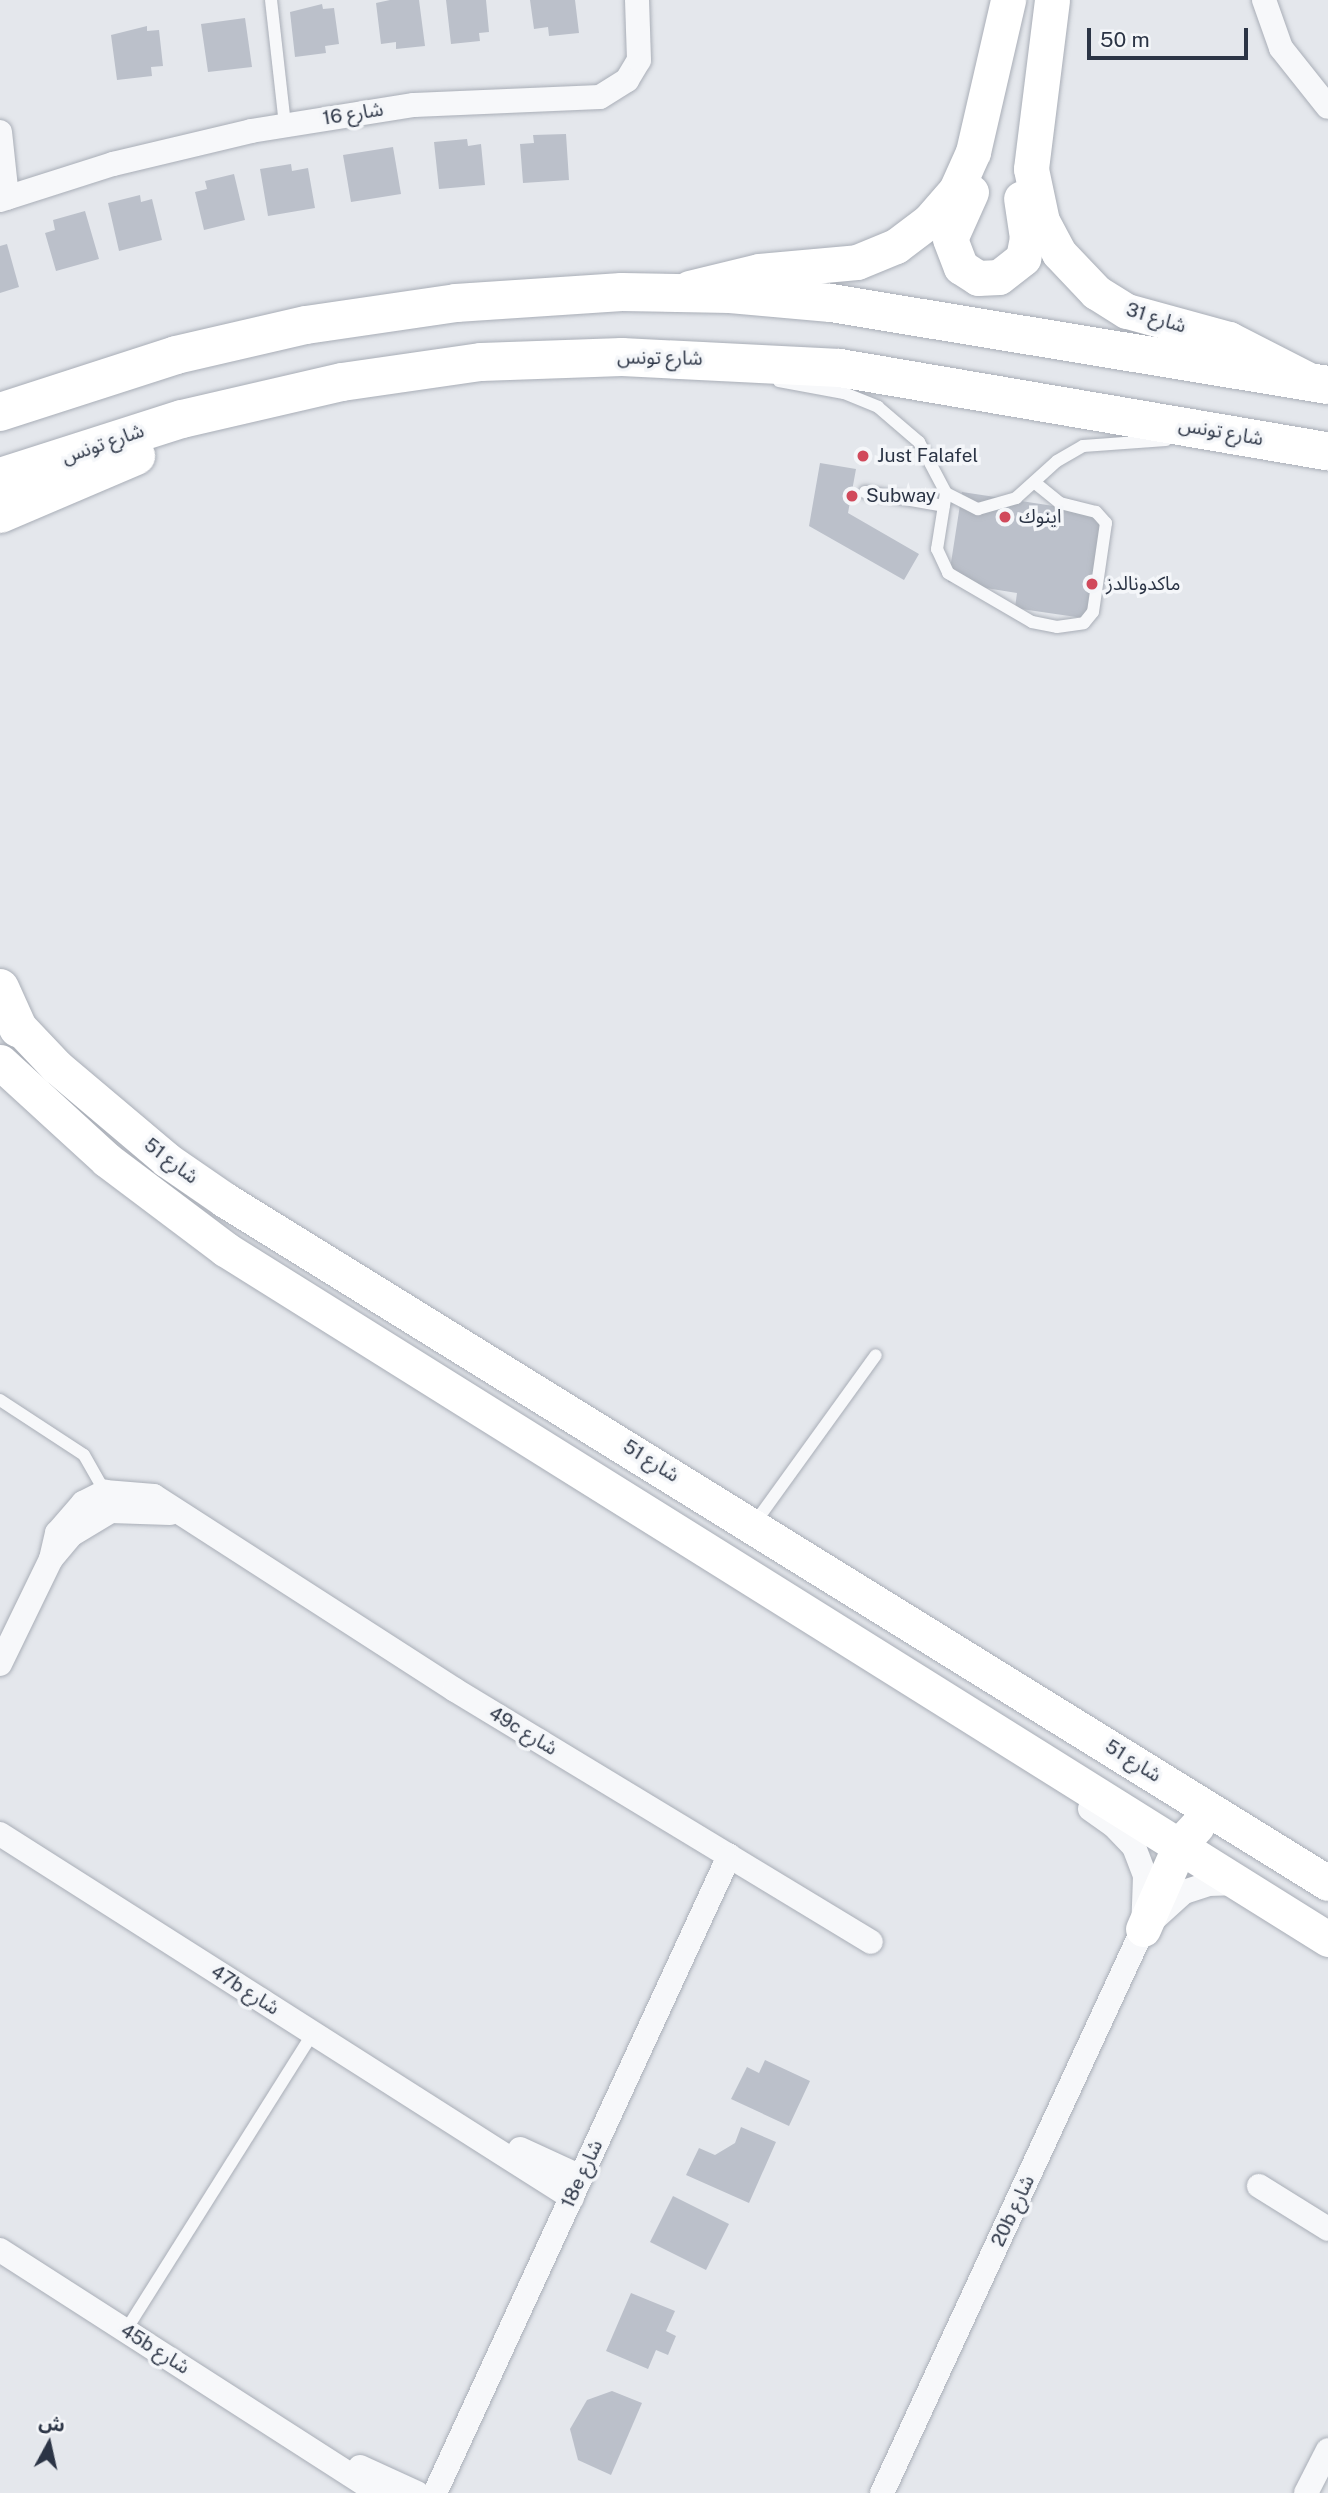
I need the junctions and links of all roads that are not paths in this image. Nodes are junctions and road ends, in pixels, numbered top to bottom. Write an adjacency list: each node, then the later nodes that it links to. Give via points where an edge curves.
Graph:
1 (271, 0): 9 (lane)
2 (637, 0): 9 (street, شارع 16, via 639,60 627,80 610,93 590,98 414,105)
3 (1008, 0): 7 (street)
4 (1052, 0): 6 (street, شارع 31)
5 (1265, 0): 8 (street, via 1281,48)
6 (1043, 61): 7 (street, via 1027,112 1020,158 1027,248 1009,273 989,279 961,267 950,239 980,167 988,130); 14 (street, شارع 31, via 1031,151 1033,187 1046,229 1070,267 1096,292 1127,311 1251,347)
7 (988, 91): 12 (street, via 973,152 956,190 929,221 896,246 837,266 759,271)
8 (1328, 107)
9 (285, 125): 11 (street, شارع 16, via 147,155)
10 (0, 132): 11 (street)
11 (4, 199)
12 (676, 292): 14 (main road, via 831,303); 15 (main road, via 467,302 306,325 130,368)
13 (731, 360): 16 (main road, شارع تونس, via 622,357 481,362 342,382); 17 (main road, شارع تونس, via 841,368 979,388); 22 (lane, via 783,382 844,393 878,407 919,442)
14 (1320, 384)
15 (0, 412)
16 (182, 419): 19 (main road, شارع تونس); 23 (main road, via 134,458)
17 (1248, 437): 18 (main road, شارع تونس); 20 (lane, via 1098,442 1069,452)
18 (1328, 451)
19 (0, 477)
20 (1034, 482): 22 (lane, via 1016,498 992,508); 22 (lane, via 1060,503 1096,512 1105,523 1093,612 1084,623 1057,627 1032,622 948,573 937,549)
21 (865, 492): 22 (lane)
22 (945, 500)
23 (0, 514)
24 (0, 988): 25 (main road)
25 (9, 1018): 30 (street, شارع 51, via 167,1160 225,1200)
26 (0, 1062): 32 (street, شارع 51, via 107,1160 225,1249)
27 (876, 1355): 30 (lane)
28 (0, 1400): 29 (lane, via 84,1455)
29 (108, 1501): 31 (street, via 51,1559); 37 (street, 49c شارع, via 178,1514)
30 (754, 1524): 39 (street, شارع 51)
31 (0, 1664)
32 (1044, 1758): 35 (street, شارع 51); 41 (street, 20b شارع, via 1060,1788 1113,1825 1134,1847 1145,1876)
33 (0, 1834): 36 (street, 47b شارع)
34 (0, 1842): 36 (street, 47b شارع)
35 (1181, 1843): 38 (street, شارع 51); 40 (street, via 1199,1825 1214,1829); 41 (street)
36 (23, 1850): 44 (street, 47b شارع)
37 (729, 1856): 43 (street, 49c شارع); 46 (street, 18e شارع)
38 (1240, 1883): 41 (street, 20b شارع, via 1208,1884 1184,1892); 42 (street, شارع 51)
39 (1328, 1883)
40 (1328, 1904)
41 (1143, 1929): 55 (street, 20b شارع)
42 (1328, 1939)
43 (872, 1942)
44 (314, 2032): 46 (street, 47b شارع, via 468,2129); 49 (lane)
45 (1259, 2186): 47 (street)
46 (576, 2187): 54 (street, 18e شارع)
47 (1328, 2229)
48 (0, 2250): 49 (street, 45b شارع)
49 (126, 2330): 50 (street, 45b شارع)
50 (311, 2447): 52 (street, 45b شارع); 53 (street, 45b شارع)
51 (1328, 2450): 56 (street)
52 (379, 2493)
53 (417, 2493)
54 (435, 2493)
55 (882, 2493)
56 (1306, 2493)

